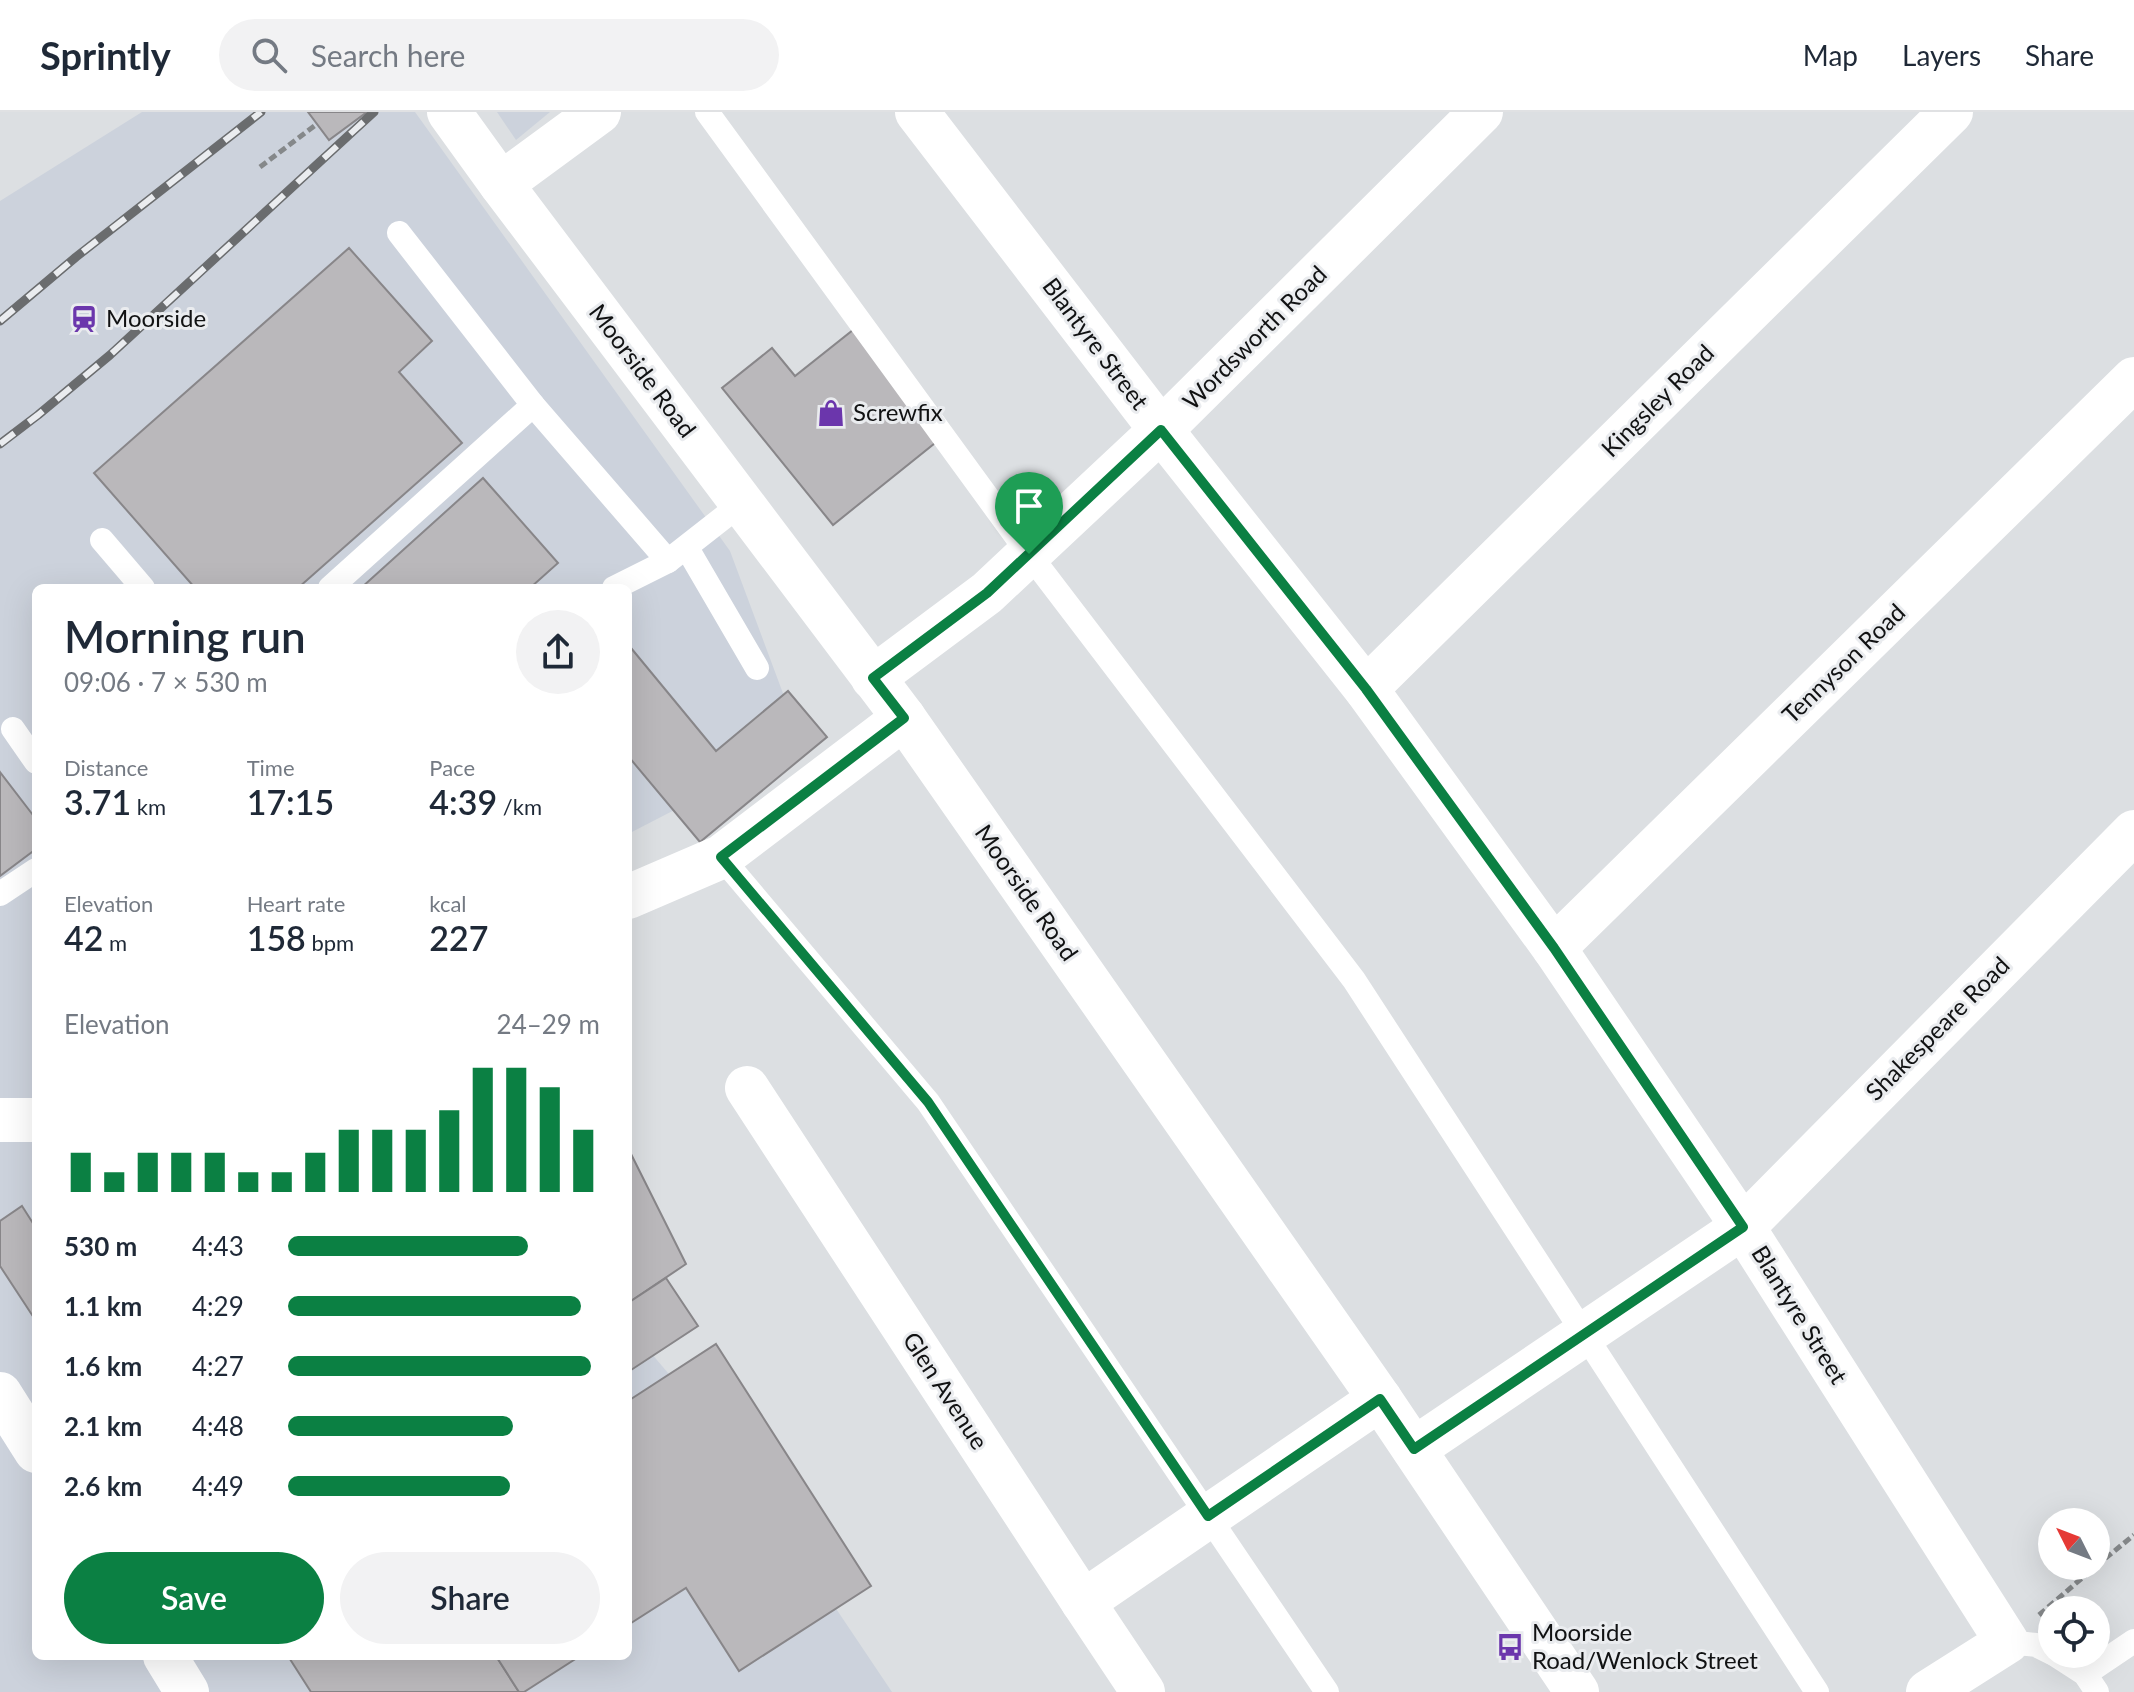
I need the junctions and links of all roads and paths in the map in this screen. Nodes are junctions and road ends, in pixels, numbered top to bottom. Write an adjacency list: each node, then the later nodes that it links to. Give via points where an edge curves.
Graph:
1 (599, 112): 9 (street)
2 (707, 112): 16 (lane)
3 (917, 112): 13 (street, Blantyre Street)
4 (1481, 112): 13 (street, Wordsworth Road)
5 (1951, 112): 23 (street, Kingsley Road)
6 (454, 118): 9 (street, Moorside Road)
7 (317, 124): 8 (path)
8 (260, 167)
9 (501, 184): 14 (street, Moorside Road)
10 (399, 233): 12 (lane)
11 (2134, 379): 32 (street, Tennyson Road)
12 (533, 405): 17 (lane); 19 (lane)
13 (1161, 430): 16 (street, Wordsworth Road); 23 (street, Blantyre Street)
14 (742, 503): 17 (lane); 22 (street, Moorside Road)
15 (102, 540): 18 (lane)
16 (1029, 554): 22 (street, Wordsworth Road, via 987,593); 37 (lane, via 1354,980)
17 (677, 555): 20 (lane); 21 (lane)
18 (140, 584)
19 (334, 584)
20 (622, 584)
21 (757, 668)
22 (873, 678): 24 (street, Moorside Road)
23 (1366, 689): 32 (street, Blantyre Street)
24 (904, 718): 28 (street); 39 (street, Moorside Road)
25 (13, 729): 26 (lane)
26 (32, 756)
27 (2134, 832): 36 (street, Shakespeare Road)
28 (721, 857): 31 (street); 42 (lane, via 928,1102)
29 (32, 873): 30 (lane)
30 (0, 894)
31 (632, 895)
32 (1554, 948): 36 (street, Blantyre Street)
33 (747, 1088): 46 (street, Glen Avenue)
34 (0, 1120): 35 (street)
35 (32, 1120)
36 (1743, 1227): 37 (street, Shakespeare Road); 48 (street, Blantyre Street)
37 (1585, 1333): 41 (street, Shakespeare Road); 57 (lane)
38 (0, 1394): 40 (street)
39 (1380, 1399): 41 (street, Moorside Road); 42 (street)
40 (32, 1445)
41 (1414, 1449): 56 (street, Moorside Road)
42 (1208, 1516): 46 (street); 55 (lane)
43 (2134, 1535): 44 (path)
44 (2110, 1555)
45 (2080, 1580): 48 (path)
46 (1083, 1602): 54 (street, Glen Avenue)
47 (2134, 1641): 52 (lane)
48 (2007, 1642): 49 (lane); 58 (street)
49 (2038, 1646)
50 (167, 1660): 53 (street)
51 (2072, 1668): 52 (lane)
52 (2091, 1683)
53 (187, 1692)
54 (1143, 1692)
55 (1327, 1692)
56 (1577, 1692)
57 (1817, 1692)
58 (1928, 1692)

